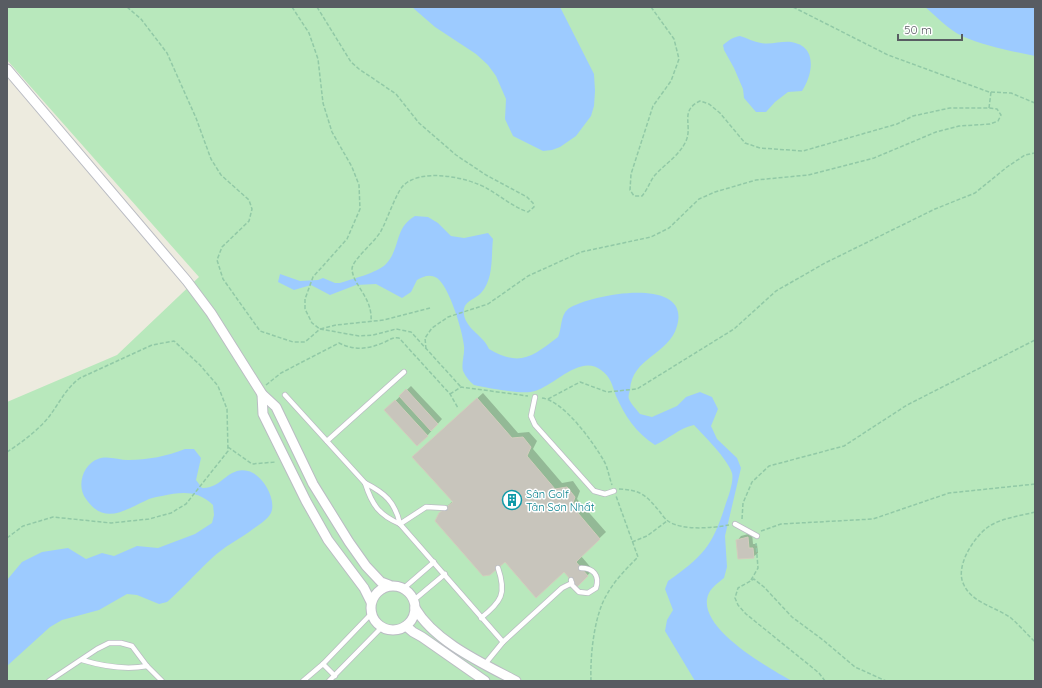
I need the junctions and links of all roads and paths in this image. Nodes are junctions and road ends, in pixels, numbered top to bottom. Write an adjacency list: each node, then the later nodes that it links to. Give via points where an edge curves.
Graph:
1 (127, 7): 13 (path, via 141,19 168,53 211,159 221,175 249,200 252,209 249,221 222,247 217,260 223,279 260,331 293,342 305,342)
2 (292, 7): 13 (path, via 309,33 318,59 324,103 332,132 359,185 360,209 347,239 313,277 305,299 305,309 312,323)
3 (317, 7): 12 (path, via 351,62 396,94 419,123 456,155 527,197 534,207 528,212 518,209 469,180 447,176 413,178 402,187 377,238 352,264 353,274 371,310)
4 (651, 7): 9 (path, via 674,39 679,59 671,81 653,106 633,167 630,190 634,196 642,196 649,189 654,177 678,155 687,140 688,111 692,105 700,101 709,104 720,113 745,143 760,148 803,151 897,124 913,116 950,108)
5 (793, 7): 7 (path, via 888,55)
6 (7, 70): 18 (street, via 187,281 211,313)
7 (991, 92): 8 (path, via 1011,93); 9 (path)
8 (1035, 103)
9 (989, 108): 15 (path, via 997,109 1001,115 998,121 936,132 874,158 815,173 756,180 715,192 699,199 669,228 651,237 581,252 528,276 488,304 448,317 432,328 425,338)
10 (1035, 153): 22 (path, via 1025,155 975,192 907,222 776,291 734,329 637,389 607,392 580,382)
11 (430, 308): 12 (path)
12 (371, 322): 13 (path)
13 (320, 329): 15 (path, via 359,336 396,328 411,332)
14 (1035, 340): 38 (path, via 907,405 844,446 769,466 752,482 743,503)
15 (426, 349): 17 (path)
16 (404, 372): 24 (lane)
17 (461, 387): 19 (path); 21 (path)
18 (261, 392): 19 (path, via 281,373 339,344 369,348 393,337 404,342); 27 (street, via 263,414); 28 (street, via 279,412)
19 (450, 394): 23 (path)
20 (285, 395): 24 (lane)
21 (535, 397): 22 (path); 32 (lane, via 531,416 535,425 589,487 604,494)
22 (548, 399): 32 (path, via 563,409 582,430 604,462)
23 (458, 408)
24 (327, 441): 29 (lane)
25 (228, 447): 26 (path, via 227,409 218,386 174,341 152,345 80,378 69,386 39,428); 27 (path, via 252,464 273,463); 40 (path, via 228,451 186,504 171,513 149,519 111,523 53,517 23,526)
26 (7, 452)
27 (284, 458): 30 (street)
28 (310, 477): 30 (street); 47 (street, via 330,513 366,566 381,582)
29 (365, 483): 36 (lane, via 371,501 386,518); 36 (lane, via 380,491 397,508)
30 (297, 484): 49 (street, via 328,540 364,588)
31 (1035, 484): 39 (path, via 949,493 873,519 782,524 764,529)
32 (614, 490): 35 (path, via 635,490 648,497); 41 (path)
33 (445, 508): 36 (lane, via 426,507)
34 (1035, 512): 56 (path, via 1013,517 989,527 972,544 963,561 962,571 963,585 969,592 981,602 1010,618)
35 (667, 521): 37 (path, via 676,525 709,528); 41 (path, via 647,536)
36 (400, 524): 42 (lane)
37 (735, 524): 38 (lane)
38 (741, 527): 39 (lane)
39 (756, 536): 46 (path, via 758,568)
40 (7, 538)
41 (632, 542): 68 (path, via 638,557 605,596 594,632)
42 (434, 562): 45 (lane); 48 (lane)
43 (498, 568): 52 (lane, via 502,578 502,596 496,606)
44 (581, 568): 55 (lane, via 588,568 596,574 596,588 583,594 575,589 571,582)
45 (445, 574): 50 (lane); 52 (lane)
46 (751, 580): 69 (path, via 738,588 735,598 738,605 819,673); 70 (path, via 754,579 764,587 792,617 855,667)
47 (389, 585): 48 (street); 49 (street, via 378,591)
48 (404, 588): 50 (street)
49 (371, 602): 51 (street)
50 (414, 604): 53 (street, via 413,618); 59 (street, via 428,626)
51 (371, 614): 54 (street); 58 (lane)
52 (481, 618): 55 (lane)
53 (406, 626): 54 (street, via 398,630); 66 (street)
54 (382, 627): 61 (lane)
55 (503, 642): 59 (lane)
56 (1035, 642)
57 (82, 660): 60 (lane, via 134,668); 60 (lane, via 97,648 121,643 132,646); 62 (lane)
58 (322, 664): 61 (lane); 64 (lane)
59 (485, 664): 67 (street)
60 (147, 666): 63 (lane)
61 (334, 676): 65 (lane)
62 (49, 681)
63 (162, 681)
64 (303, 681)
65 (329, 681)
66 (485, 681)
67 (516, 681)
68 (592, 681)
69 (825, 681)
70 (886, 681)

